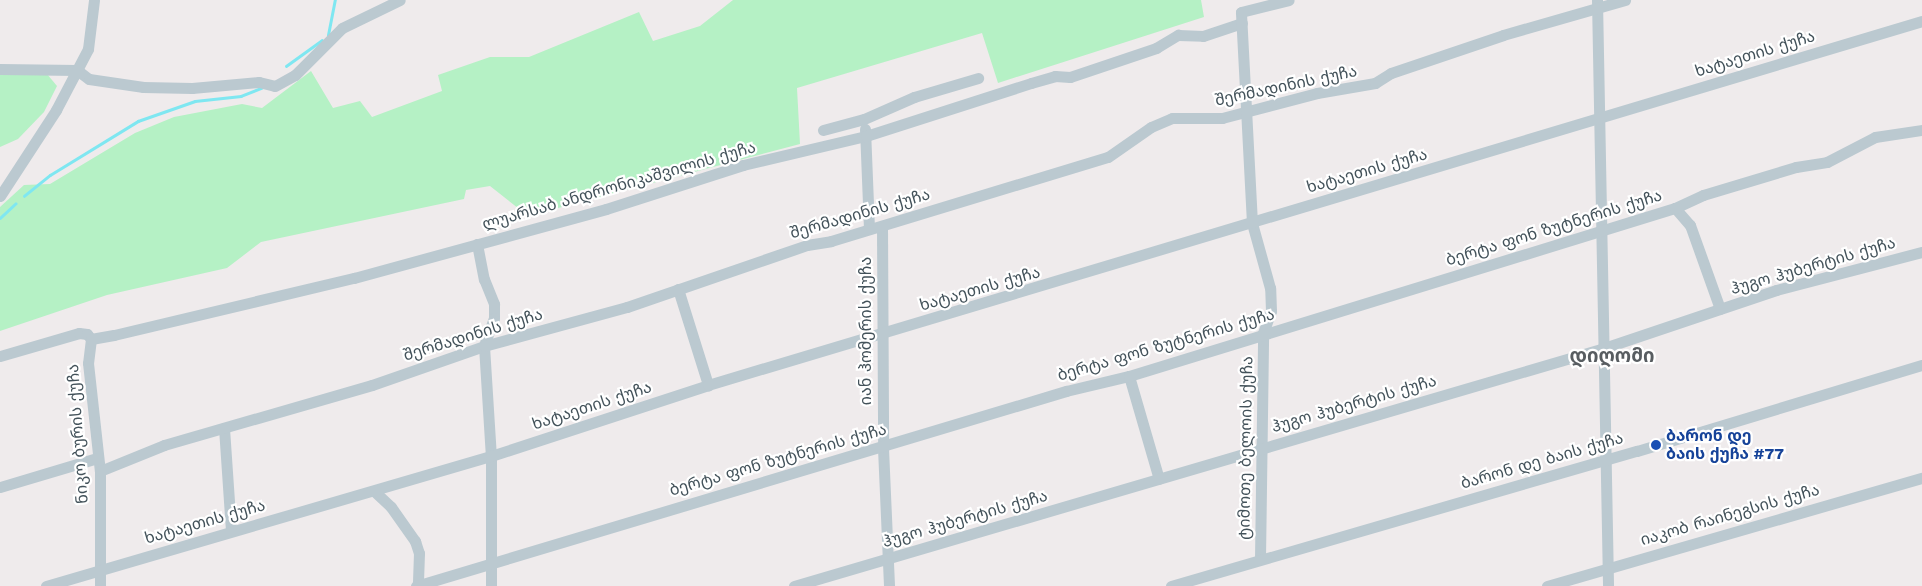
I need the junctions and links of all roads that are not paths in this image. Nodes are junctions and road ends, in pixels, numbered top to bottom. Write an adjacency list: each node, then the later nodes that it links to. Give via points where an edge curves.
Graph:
1 (94, 0): 9 (street, via 88,49)
2 (400, 0): 9 (street, via 342,28 296,74 275,86 259,82 192,88 143,87 89,78)
3 (1288, 0): 6 (street, ლუარსაბ ანდრონიკაშვილის ქუჩა)
4 (1625, 0): 5 (street, შერმადინის ქუჩა)
5 (1597, 5): 11 (street, შერმადინის ქუჩა, via 1391,72 1375,83); 13 (street)
6 (1242, 18): 11 (street, ტიმოთე ბელოის ქუჩა); 16 (street, ლუარსაბ ანდრონიკაშვილის ქუჩა, via 1203,36 1178,35 1156,48 1106,66 966,102)
7 (1922, 21): 13 (street, ხატაეთის ქუჩა, via 1764,66)
8 (0, 69): 9 (street)
9 (77, 70): 17 (street, via 56,110)
10 (978, 78): 12 (street, via 914,97)
11 (1248, 109): 19 (street, ტიმოთე ბელოის ქუჩა); 20 (street, შერმადინის ქუჩა, via 1206,120 1172,118 1150,127 1108,157)
12 (864, 119): 14 (street); 16 (street)
13 (1599, 120): 19 (street, ხატაეთის ქუჩა); 22 (street)
14 (823, 130)
15 (1922, 130): 18 (street, ბერტა ფონ ზუტნერის ქუჩა, via 1875,137 1827,162 1796,167 1703,195)
16 (866, 136): 21 (street); 23 (street, ლუარსაბ ანდრონიკაშვილის ქუჩა, via 743,165 606,209)
17 (0, 196)
18 (1675, 208): 22 (street, ბერტა ფონ ზუტნერის ქუჩა); 26 (street, via 1690,225)
19 (1252, 223): 27 (street, ტიმოთე ბელოის ქუჩა, via 1270,288 1271,311); 28 (street, ხატაეთის ქუჩა)
20 (882, 226): 21 (street, შერმადინის ქუჩა); 28 (street, იან ჰომერის ქუჩა)
21 (869, 229): 25 (street, შერმადინის ქუჩა, via 807,245)
22 (1600, 230): 27 (street, ბერტა ფონ ზუტნერის ქუჩა); 31 (street)
23 (477, 244): 29 (street, ლუარსაბ ანდრონიკაშვილის ქუჩა, via 210,314); 30 (street, via 484,279 494,304 494,318)
24 (1922, 252): 26 (street, ჰუგო ჰუბერტის ქუჩა, via 1776,290)
25 (678, 289): 30 (street, შერმადინის ქუჩა, via 627,307); 35 (street)
26 (1720, 309): 31 (street, ჰუგო ჰუბერტის ქუჩა)
27 (1263, 333): 34 (street, ბერტა ფონ ზუტნერის ქუჩა); 38 (street, ტიმოთე ბელოის ქუჩა)
28 (881, 335): 35 (street, ხატაეთის ქუჩა); 37 (street, იან ჰომერის ქუჩა)
29 (91, 339): 32 (street, ლუარსაბ ანდრონიკაშვილის ქუჩა, via 87,334 79,333); 40 (street, ნიკო ბურის ქუჩა, via 88,363)
30 (484, 346): 36 (street, შერმადინის ქუჩა, via 372,385); 39 (street)
31 (1601, 349): 38 (street, ჰუგო ჰუბერტის ქუჩა); 41 (street)
32 (0, 356)
33 (1922, 364): 41 (street, ბარონ დე ბაის ქუჩა)
34 (1129, 376): 37 (street, ბერტა ფონ ზუტნერის ქუჩა, via 1066,391); 44 (street)
35 (708, 385): 39 (street, ხატაეთის ქუჩა)
36 (224, 428): 42 (street, შერმადინის ქუჩა, via 164,445); 47 (street)
37 (883, 448): 48 (street, იან ჰომერის ქუჩა); 50 (street, ბერტა ფონ ზუტნერის ქუჩა, via 764,480)
38 (1260, 448): 44 (street, ჰუგო ჰუბერტის ქუჩა); 49 (street, ტიმოთე ბელოის ქუჩა)
39 (491, 456): 46 (street, ხატაეთის ქუჩა); 50 (street)
40 (97, 458): 42 (street, ნიკო ბურის ქუჩა); 45 (street)
41 (1606, 460): 49 (street, ბარონ დე ბაის ქუჩა); 51 (street)
42 (100, 470): 52 (street, ნიკო ბურის ქუჩა)
43 (1922, 478): 51 (street, იაკობ რაინეგსის ქუჩა)
44 (1159, 479): 48 (street, ჰუგო ჰუბერტის ქუჩა)
45 (0, 487)
46 (374, 491): 47 (street, ხატაეთის ქუჩა); 55 (street, via 391,507 415,541 419,553)
47 (231, 532): 52 (street, ხატაეთის ქუჩა)
48 (888, 558): 57 (street, ჰუგო ჰუბერტის ქუჩა); 58 (street, იან ჰომერის ქუჩა)
49 (1260, 559): 59 (street, ბარონ დე ბაის ქუჩა)
50 (490, 563): 55 (street, ბერტა ფონ ზუტნერის ქუჩა); 56 (street)
51 (1606, 568): 60 (street, იაკობ რაინეგსის ქუჩა); 61 (street)
52 (99, 569): 53 (street, ხატაეთის ქუჩა); 54 (street, ნიკო ბურის ქუჩა)
53 (46, 586)
54 (100, 586)
55 (417, 586)
56 (491, 586)
57 (794, 586)
58 (889, 586)
59 (1171, 586)
60 (1547, 586)
61 (1608, 586)

